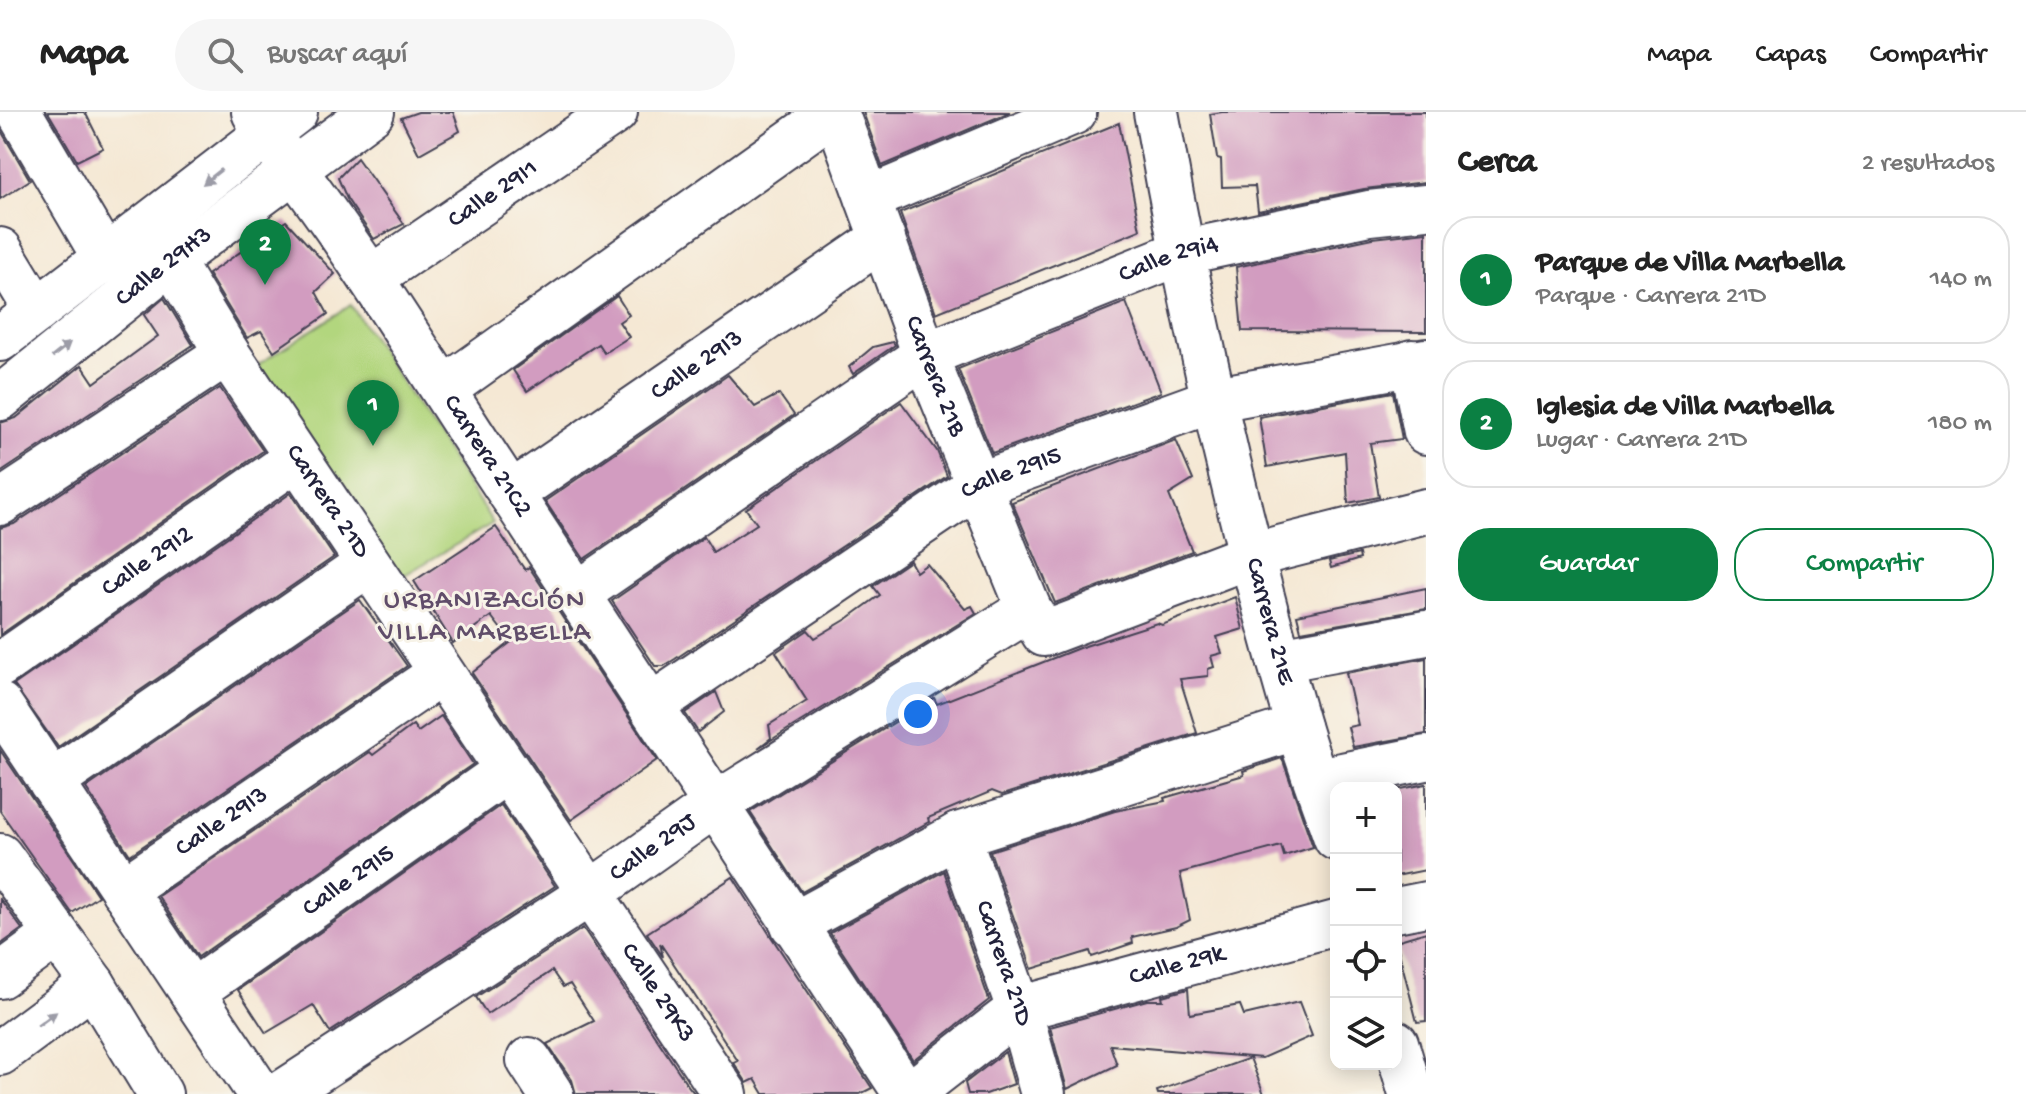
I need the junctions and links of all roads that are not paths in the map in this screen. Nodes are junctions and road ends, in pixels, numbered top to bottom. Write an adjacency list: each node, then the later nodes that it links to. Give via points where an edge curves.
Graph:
1 (19, 112): 14 (street)
2 (372, 112): 8 (street, Calle 29H3)
3 (615, 112): 15 (street, Calle 29I1)
4 (834, 112): 10 (street, Carrera 21B); 21 (street)
5 (1074, 112): 10 (street)
6 (1156, 112): 13 (street, Carrera 21E)
7 (272, 119): 8 (street, Carrera 21C2); 11 (street, Calle 29H3, one-way to 11)
8 (294, 169): 11 (street, Calle 29H3); 15 (street, Carrera 21C2)
9 (1426, 207): 13 (street, Calle 29i4, via 1369,213)
10 (875, 218): 19 (street, Carrera 21B); 27 (street, Calle 29I3)
11 (157, 246): 14 (street, Calle 29H3); 18 (street, Carrera 21D); 22 (street, Calle 29H3, one-way to 11)
12 (0, 250): 16 (street)
13 (1180, 253): 19 (street, Calle 29i4); 23 (street, Carrera 21E)
14 (106, 260): 16 (street, Calle 29H3)
15 (371, 278): 21 (street, Carrera 21C2)
16 (37, 311): 17 (street, Calle 29H3)
17 (0, 339)
18 (227, 353): 25 (street, Carrera 21D); 28 (street)
19 (925, 355): 26 (street, Carrera 21B); 32 (street)
20 (1419, 362): 23 (street, Calle 29I5); 24 (street)
21 (444, 389): 27 (street, Carrera 21C2)
22 (0, 398)
23 (1216, 399): 26 (street, Calle 29I5); 30 (street, Carrera 21E)
24 (1426, 432)
25 (297, 458): 31 (street, Carrera 21D); 36 (street, Calle 29I2)
26 (978, 485): 33 (street, Carrera 21B); 39 (street, Calle 29I5)
27 (511, 494): 32 (street, Carrera 21C2)
28 (0, 503)
29 (1426, 511): 30 (street, Calle 29J)
30 (1252, 555): 33 (street, Calle 29J); 35 (street, Carrera 21E)
31 (368, 564): 37 (street, Carrera 21D); 44 (street)
32 (579, 593): 39 (street, Carrera 21C2)
33 (1036, 622): 45 (street, Calle 29J)
34 (1426, 633): 35 (street)
35 (1279, 660): 40 (street, Carrera 21E)
36 (0, 665)
37 (441, 673): 42 (street, Carrera 21D); 49 (street, Calle 29I3)
38 (0, 705): 44 (street)
39 (651, 706): 45 (street, Carrera 21C2)
40 (1298, 727): 43 (street, Carrera 21E); 47 (street)
41 (1426, 758): 43 (street)
42 (506, 771): 50 (street, Carrera 21D); 58 (street, Calle 29I5)
43 (1317, 780): 46 (street, Carrera 21E)
44 (51, 782): 49 (street)
45 (713, 806): 50 (street, Calle 29J); 53 (street, Carrera 21C2)
46 (1330, 820)
47 (958, 835): 53 (street); 59 (street, Carrera 21D)
48 (0, 856): 55 (street)
49 (123, 890): 58 (street)
50 (589, 894): 63 (street, Calle 29J); 64 (street, Calle 29K3)
51 (1426, 904): 52 (street)
52 (1402, 909)
53 (793, 925): 65 (street, Carrera 21C2)
54 (1330, 925): 59 (street, Calle 29k)
55 (56, 935): 56 (street); 57 (street)
56 (0, 976)
57 (93, 984): 60 (street, one-way to 57); 61 (street)
58 (192, 992): 62 (street)
59 (1019, 1009): 65 (street); 66 (street, Carrera 21D)
60 (0, 1053)
61 (160, 1094)
62 (260, 1094)
63 (281, 1094)
64 (725, 1094)
65 (908, 1094)
66 (1043, 1094)

